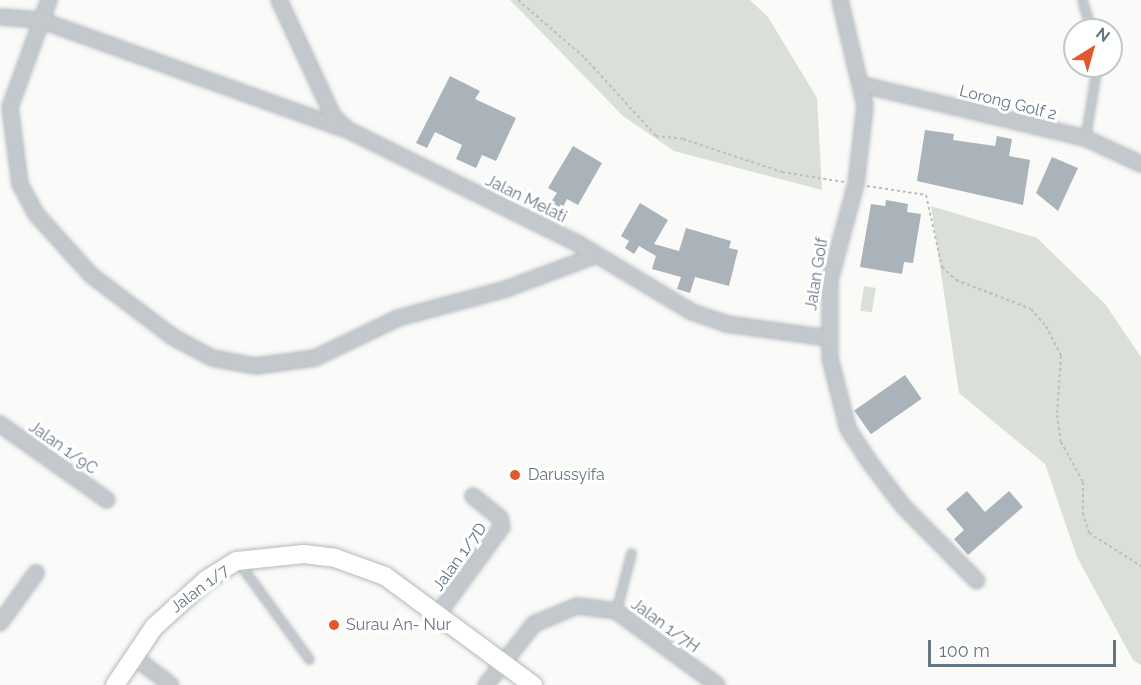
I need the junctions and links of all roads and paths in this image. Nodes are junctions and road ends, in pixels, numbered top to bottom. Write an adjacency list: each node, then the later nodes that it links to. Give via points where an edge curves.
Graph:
1 (49, 0): 8 (street)
2 (279, 0): 11 (street, Jalan Melati, via 333,116)
3 (518, 0): 14 (path, via 585,58 656,136 683,139 782,172)
4 (840, 0): 10 (street, Jalan Golf)
5 (1082, 0): 7 (lane)
6 (0, 17): 8 (street)
7 (1087, 18)
8 (40, 20): 11 (street); 15 (street, via 10,107 20,184 36,214 91,275 173,337 212,358 256,366 315,358 398,318 506,289)
9 (1095, 78): 12 (lane)
10 (863, 85): 12 (street, Lorong Golf 2); 14 (street, Jalan Golf, via 863,146)
11 (348, 130): 15 (street, Jalan Melati)
12 (1085, 138): 13 (street, Lorong Golf 2)
13 (1141, 164)
14 (856, 184): 16 (street, Jalan Golf, via 830,280); 22 (path, via 926,195 942,267 956,280 1031,309 1046,326 1061,356 1057,415 1061,442 1083,482 1083,513 1089,533)
15 (597, 255): 16 (street, Jalan Melati, via 692,312 726,324)
16 (828, 338): 24 (street, Jalan Golf, via 848,429 903,506)
17 (0, 424): 19 (street, Jalan 1/9C)
18 (473, 496): 26 (street, Jalan 1/7D, via 500,518 502,527)
19 (107, 500)
20 (631, 553): 25 (lane)
21 (237, 561): 26 (street, Jalan 1/7, via 265,555 335,558 385,576); 28 (street, Jalan 1/7, via 178,602); 29 (lane)
22 (1141, 566)
23 (36, 573): 27 (street)
24 (977, 581)
25 (616, 611): 30 (street, Jalan 1/7H, via 577,606 545,616); 35 (street, Jalan 1/7H)
26 (438, 614): 30 (street, Jalan 1/7)
27 (0, 623)
28 (134, 657): 31 (street, Jalan 1/7); 32 (street)
29 (309, 659)
30 (502, 662): 33 (street, Jalan 1/7H); 34 (street, Jalan 1/7)
31 (115, 685)
32 (171, 685)
33 (487, 685)
34 (533, 685)
35 (717, 685)

